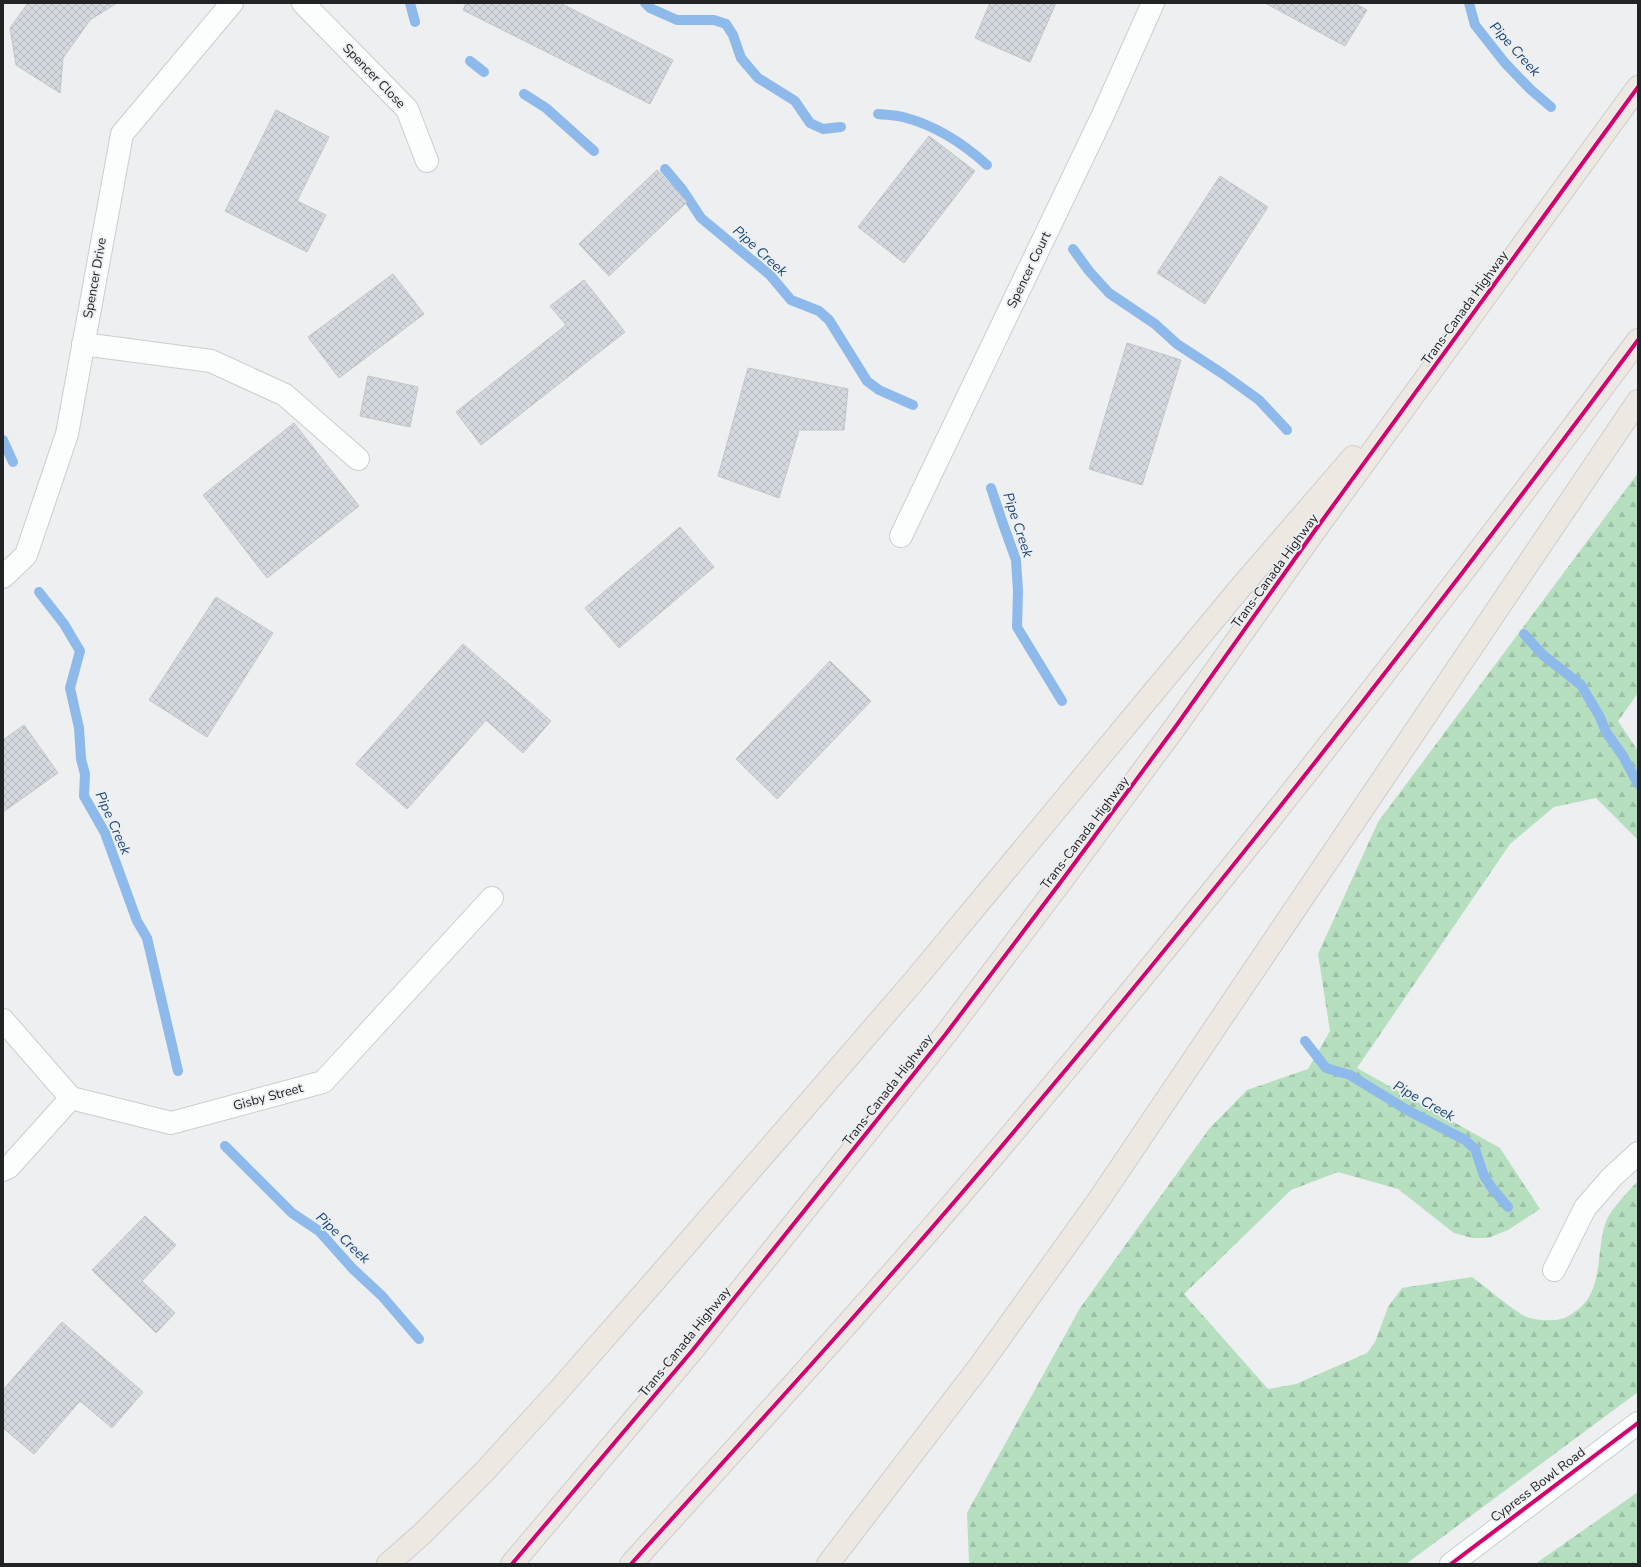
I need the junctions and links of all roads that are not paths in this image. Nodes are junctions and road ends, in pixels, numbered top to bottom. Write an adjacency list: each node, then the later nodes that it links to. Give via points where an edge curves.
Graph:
1 (232, 3): 8 (street, Spencer Drive, via 122,134)
2 (302, 3): 5 (street, Spencer Close, via 407,109)
3 (1154, 3): 11 (street, Spencer Court)
4 (1638, 86): 6 (highway, Trans-Canada Highway)
5 (427, 162)
6 (1461, 330): 20 (highway, via 1240,588 914,981 652,1284 485,1471); 21 (highway, Trans-Canada Highway, via 1162,745 945,1035 692,1351)
7 (1638, 340): 22 (highway, via 1281,807 1155,962 908,1255)
8 (84, 344): 10 (street, via 212,361 285,395); 12 (street, Spencer Drive, via 67,434 29,548 26,555)
9 (1638, 401): 23 (highway, via 1098,1201 979,1367)
10 (358, 459)
11 (901, 536)
12 (3, 577)
13 (492, 898): 15 (street, Gisby Street, via 323,1082 171,1123)
14 (3, 1020): 15 (street)
15 (71, 1098): 17 (street, via 9,1167)
16 (1638, 1153): 18 (street, via 1612,1177 1585,1208)
17 (3, 1170)
18 (1554, 1270)
19 (1638, 1423): 24 (street, Cypress Bowl Road)
20 (388, 1564)
21 (512, 1564)
22 (631, 1564)
23 (828, 1564)
24 (1451, 1564)

